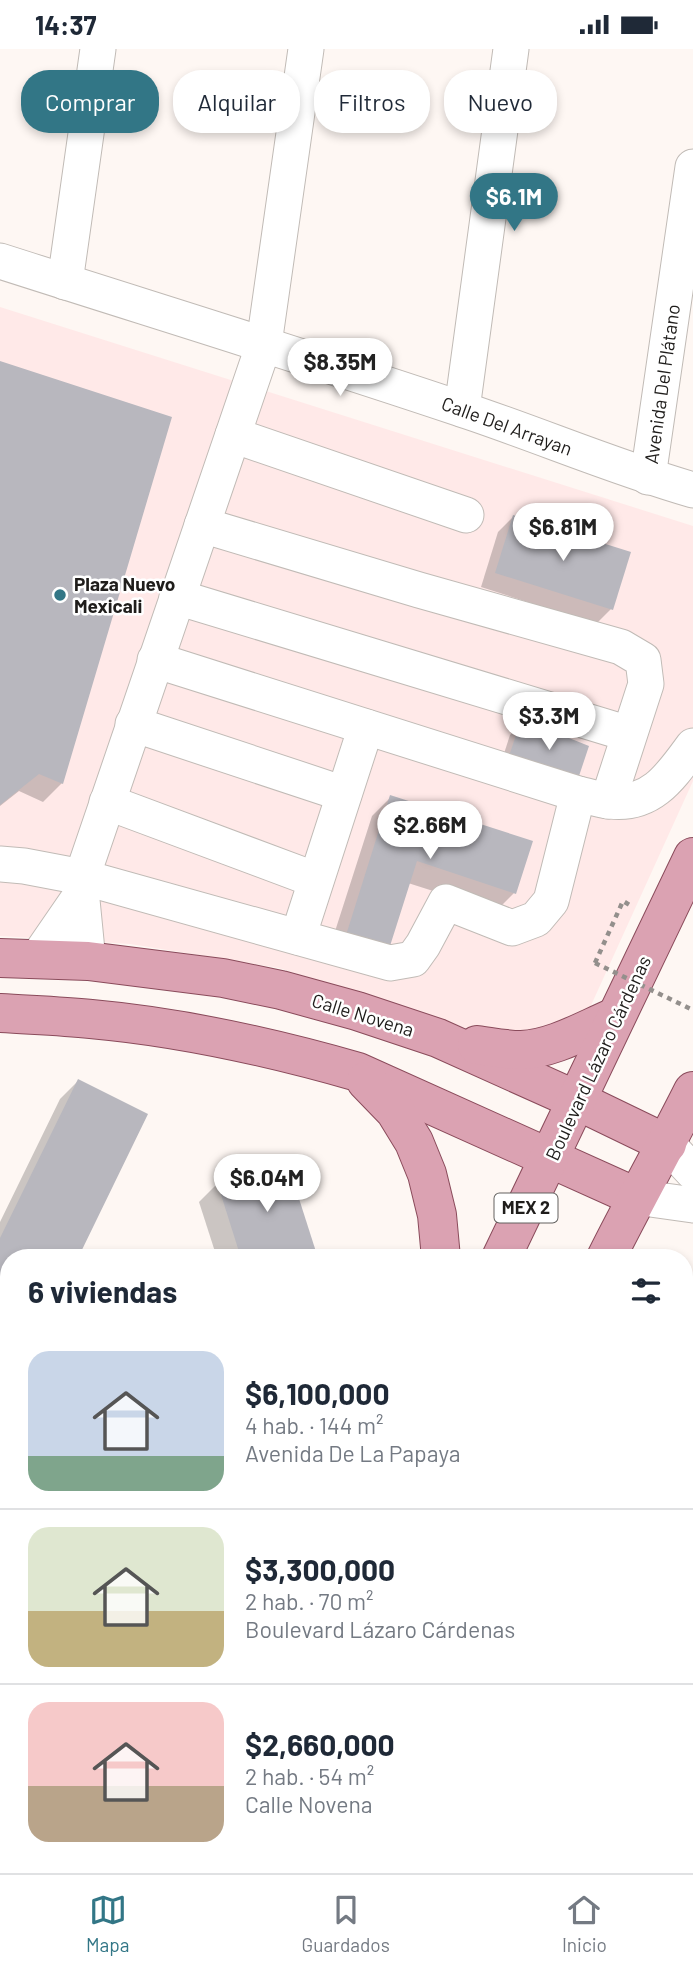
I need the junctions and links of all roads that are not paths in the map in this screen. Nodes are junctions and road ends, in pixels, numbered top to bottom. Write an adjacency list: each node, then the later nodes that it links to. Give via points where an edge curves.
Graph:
1 (98, 49): 6 (street)
2 (306, 49): 7 (street)
3 (511, 49): 8 (street)
4 (693, 167): 10 (street, Avenida Del Plátano)
5 (0, 261): 6 (street, Calle Del Arrayan)
6 (65, 282): 7 (street, Calle Del Arrayan)
7 (264, 344): 8 (street, Calle Del Arrayan); 9 (street)
8 (462, 409): 10 (street, Calle Del Arrayan)
9 (233, 435): 12 (street); 13 (street)
10 (648, 477): 11 (street, Calle Del Arrayan)
11 (693, 489)
12 (466, 516)
13 (202, 525): 14 (street); 18 (street, via 621,647 643,660 646,684)
14 (177, 597): 15 (street); 18 (street)
15 (155, 660): 16 (street); 17 (street)
16 (134, 724): 20 (street); 22 (street)
17 (366, 727): 20 (street); 21 (street)
18 (629, 734): 21 (street)
19 (693, 746): 21 (street, via 652,794 623,802)
20 (344, 794): 25 (street)
21 (593, 797): 27 (street, via 551,901 536,919 512,928 446,902 413,959 390,963)
22 (107, 802): 25 (street); 26 (street)
23 (693, 857): 32 (main road, Boulevard Lázaro Cárdenas / MEX 2)
24 (0, 865): 26 (street, via 24,866)
25 (316, 880): 27 (street)
26 (82, 886): 27 (street); 28 (street); 29 (street)
27 (298, 937)
28 (19, 958): 29 (main road, Calle Novena)
29 (88, 961): 30 (main road, via 72,980 53,990); 33 (main road, Calle Novena, via 223,978 357,1011)
30 (0, 992)
31 (0, 1013): 34 (main road, via 185,1032)
32 (615, 1017): 33 (main road, via 524,1050); 36 (main road, Boulevard Lázaro Cárdenas / MEX 2)
33 (438, 1038): 36 (main road, Calle Novena)
34 (358, 1072): 38 (main road); 42 (main road, via 395,1111 414,1142 427,1174)
35 (693, 1091): 37 (main road)
36 (576, 1100): 37 (main road, Calle Novena); 38 (main road, Boulevard Lázaro Cárdenas / MEX 2)
37 (667, 1144): 39 (street, Calle Novena); 40 (main road)
38 (551, 1157): 40 (main road); 43 (main road, Boulevard Lázaro Cárdenas / MEX 2)
39 (693, 1172)
40 (636, 1197): 41 (street); 44 (main road)
41 (693, 1205)
42 (440, 1249)
43 (506, 1249)
44 (610, 1249)

